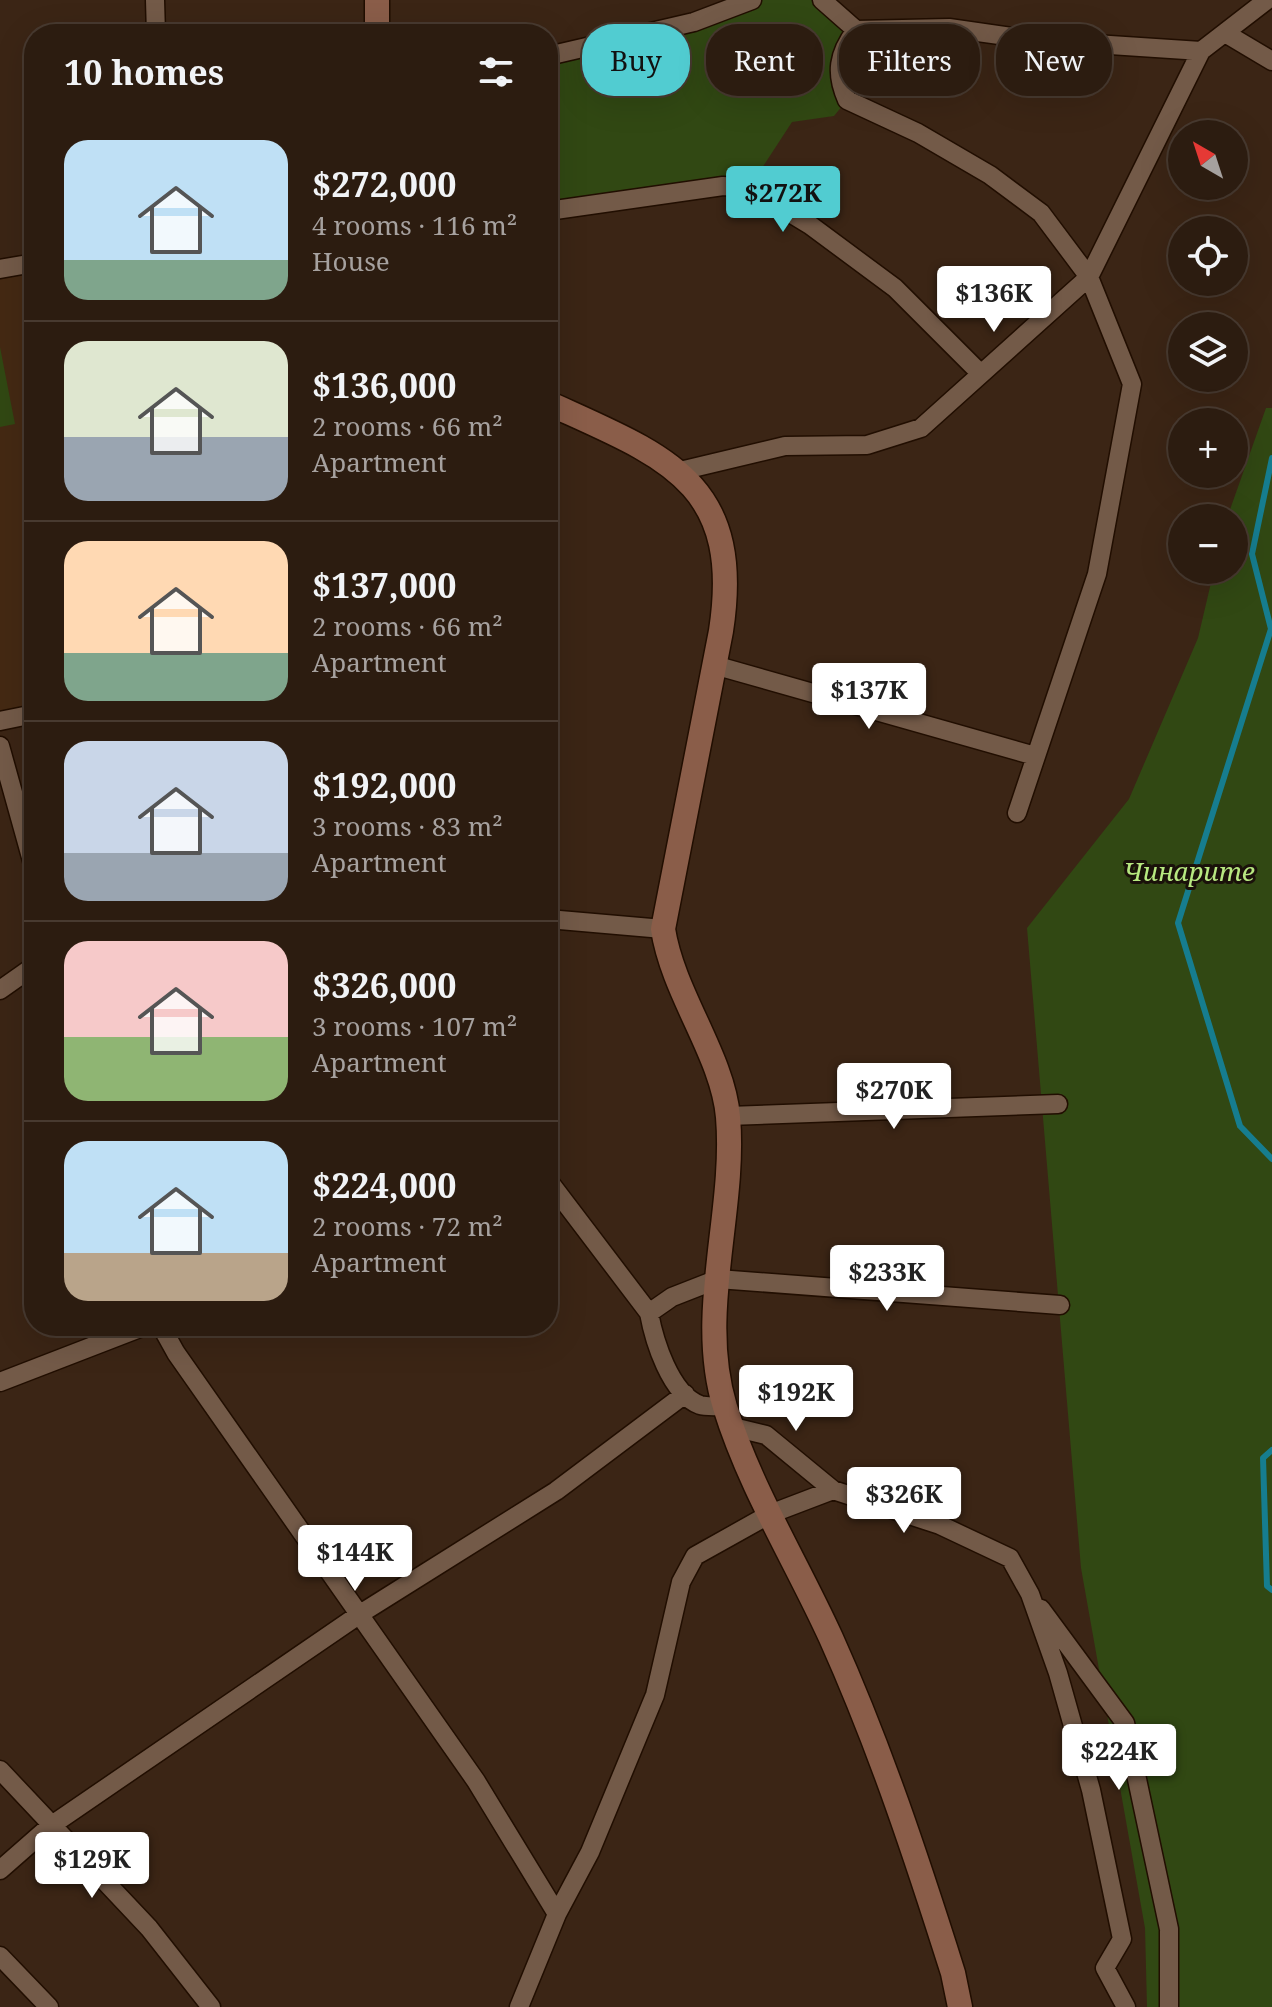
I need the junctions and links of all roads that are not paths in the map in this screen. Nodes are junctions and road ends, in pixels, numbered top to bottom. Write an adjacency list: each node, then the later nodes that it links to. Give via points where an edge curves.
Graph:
1 (155, 0): 6 (street)
2 (377, 0): 7 (street)
3 (752, 0): 12 (street, via 694,22)
4 (822, 0): 8 (street)
5 (1267, 0): 10 (street)
6 (156, 24)
7 (377, 24)
8 (849, 24)
9 (980, 32): 11 (street)
10 (1225, 33): 11 (street); 13 (street)
11 (1201, 51): 18 (street)
12 (558, 54)
13 (1272, 61)
14 (845, 96): 18 (street, via 990,175 1041,213)
15 (558, 210): 19 (street, via 723,186 749,188 895,288)
16 (24, 265): 17 (street)
17 (0, 269)
18 (1089, 277): 19 (street); 26 (street, via 1132,384 1097,574)
19 (981, 374): 21 (street, via 921,428 867,445 785,446)
20 (558, 408): 21 (street, via 657,454)
21 (680, 471): 22 (street, via 708,511 724,556 727,593)
22 (714, 665): 26 (street); 30 (street)
23 (24, 716): 24 (street)
24 (0, 721)
25 (0, 746): 28 (street)
26 (1035, 756): 27 (street)
27 (1017, 813)
28 (24, 832)
29 (558, 920): 30 (street)
30 (663, 929): 34 (street, via 674,975 714,1068)
31 (24, 973): 32 (street)
32 (0, 990)
33 (1058, 1104): 34 (street)
34 (728, 1116): 36 (street)
35 (558, 1193): 38 (street)
36 (718, 1279): 37 (street); 38 (street, via 672,1297); 43 (street, via 719,1373)
37 (1060, 1305)
38 (649, 1313): 42 (street, via 658,1356)
39 (119, 1336): 41 (street)
40 (167, 1336): 47 (street)
41 (0, 1382)
42 (685, 1394): 43 (street); 47 (street, via 556,1491)
43 (729, 1416): 44 (street, via 766,1435); 45 (street)
44 (833, 1490): 45 (street); 46 (street, via 940,1525 1010,1558)
45 (770, 1514): 51 (street, via 695,1556 681,1582 655,1695 590,1852); 56 (street, via 881,1753)
46 (1030, 1594): 57 (street, via 1058,1673 1107,1856 1122,1939 1105,1968); 58 (street, via 1125,1723 1169,1929)
47 (360, 1614): 49 (street); 51 (street, via 476,1781)
48 (0, 1770): 49 (street)
49 (49, 1827): 50 (street); 54 (street, via 149,1928)
50 (0, 1870)
51 (557, 1914): 55 (street)
52 (0, 1956): 53 (street)
53 (49, 2007)
54 (211, 2007)
55 (519, 2007)
56 (960, 2007)
57 (1126, 2007)
58 (1169, 2007)

